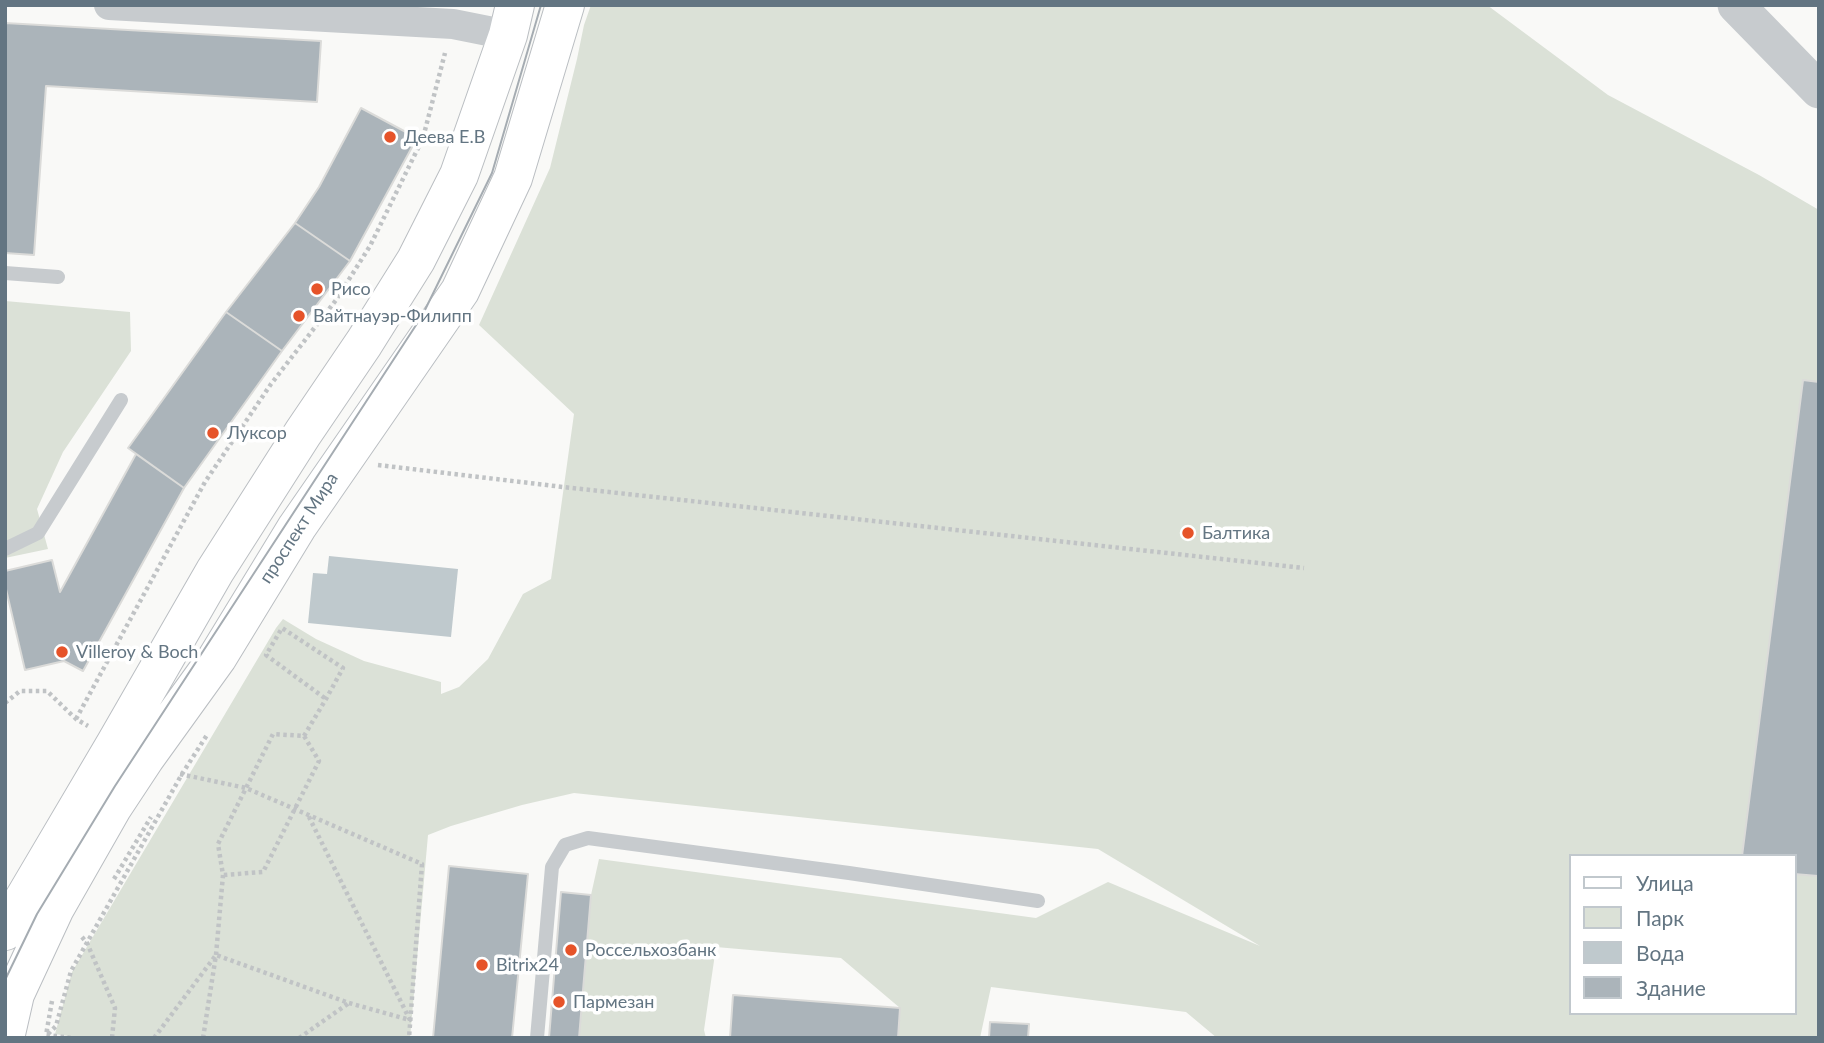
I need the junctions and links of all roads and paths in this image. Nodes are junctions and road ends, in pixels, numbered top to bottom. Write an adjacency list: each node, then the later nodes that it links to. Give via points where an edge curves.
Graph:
1 (109, 5): 5 (street)
2 (565, 5): 30 (main road, проспект Мира, via 513,178 460,291 297,527 217,658 112,807 15,994)
3 (1736, 5): 6 (street)
4 (512, 20): 5 (street); 24 (main road, via 460,175 416,260 215,571)
5 (453, 24): 15 (path, via 423,138 370,246 205,482)
6 (1819, 90)
7 (5, 273): 8 (lane)
8 (58, 276)
9 (121, 400): 11 (lane, via 38,533)
10 (370, 464): 12 (path)
11 (5, 549)
12 (1304, 568)
13 (326, 699): 13 (path, via 343,668 282,628 266,655); 17 (path)
14 (5, 703): 15 (path, via 20,691 47,691)
15 (76, 719): 16 (path)
16 (99, 733)
17 (304, 736): 19 (path, via 273,734); 20 (path, via 319,761)
18 (176, 773): 19 (path)
19 (246, 788): 20 (path); 22 (path, via 218,844)
20 (295, 809): 21 (path); 22 (path, via 263,872)
21 (308, 815): 28 (path); 28 (path, via 422,864)
22 (223, 875): 26 (path)
23 (1038, 901): 37 (lane, via 588,838 565,845 552,867)
24 (5, 931)
25 (82, 937): 32 (path, via 115,1008)
26 (216, 955): 27 (path); 33 (path); 34 (path)
27 (349, 1003): 28 (path); 35 (path)
28 (410, 1020): 36 (path)
29 (46, 1035): 31 (path)
30 (5, 1038)
31 (72, 1038)
32 (112, 1038)
33 (154, 1038)
34 (203, 1038)
35 (299, 1038)
36 (409, 1038)
37 (537, 1038)

